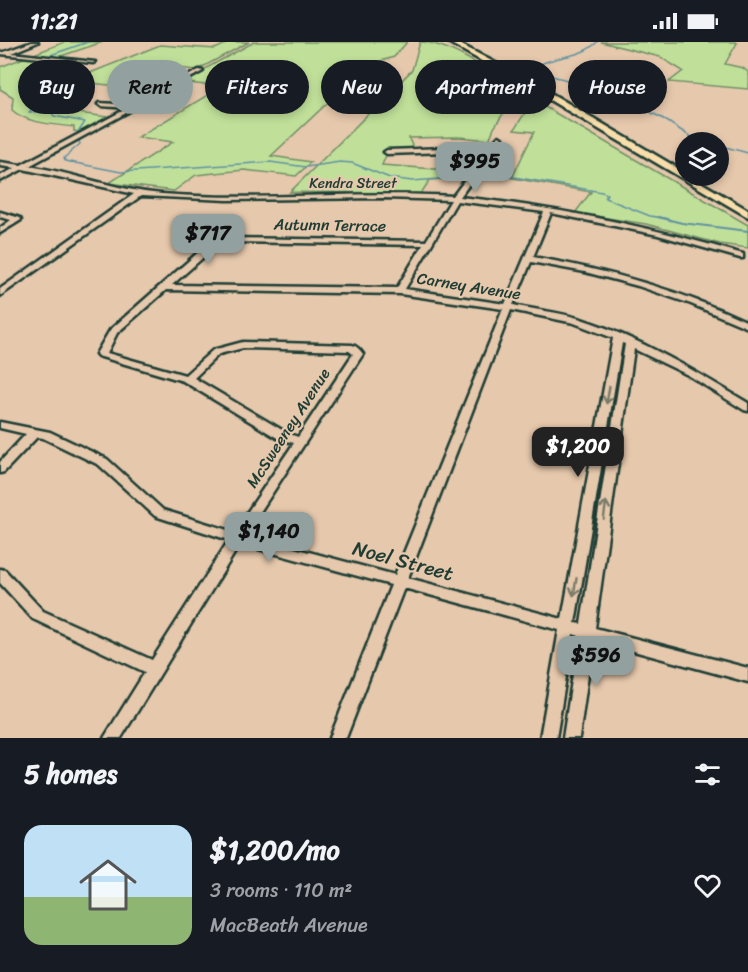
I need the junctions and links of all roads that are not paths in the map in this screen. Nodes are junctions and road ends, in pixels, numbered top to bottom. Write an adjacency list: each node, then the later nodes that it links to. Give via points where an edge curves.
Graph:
1 (36, 42): 5 (street)
2 (451, 42): 26 (highway)
3 (467, 42): 4 (highway)
4 (476, 46)
5 (1, 54): 6 (street)
6 (70, 60)
7 (201, 71): 8 (street)
8 (193, 75)
9 (556, 91): 16 (highway)
10 (101, 104): 11 (street)
11 (107, 105)
12 (122, 114): 18 (street)
13 (499, 138): 15 (street)
14 (387, 153): 15 (street)
15 (488, 153): 22 (street)
16 (675, 161)
17 (0, 164): 18 (street, Kendra Street)
18 (22, 167): 19 (street); 21 (street, Kendra Street)
19 (0, 179)
20 (715, 186): 23 (highway)
21 (140, 194): 22 (street, Kendra Street); 33 (street)
22 (455, 199): 24 (street, Kendra Street); 28 (street)
23 (748, 206)
24 (548, 212): 29 (street, Kendra Street, via 663,232); 30 (street)
25 (0, 214): 27 (street, via 17,220)
26 (748, 214)
27 (0, 231)
28 (429, 243): 31 (street, Autumn Terrace, via 225,240 213,244); 32 (street)
29 (740, 256)
30 (528, 259): 34 (street); 35 (street, via 588,268 658,288)
31 (163, 287): 32 (street, Carney Avenue); 38 (street, Autumn Terrace, via 113,332 101,354)
32 (400, 291): 34 (street, Carney Avenue)
33 (0, 293)
34 (508, 307): 36 (street, Carney Avenue, via 577,321); 46 (street)
35 (748, 325)
36 (618, 337): 37 (street, Carney Avenue); 47 (street, one-way to 47)
37 (630, 343): 39 (street, Carney Avenue, via 692,373); 48 (street, one-way to 37)
38 (187, 380): 42 (street, Autumn Terrace, via 283,436); 42 (street, McSweeney Avenue, via 216,352 243,345 352,348 358,354)
39 (748, 408)
40 (0, 424): 41 (street, Noel Street)
41 (35, 432): 43 (street); 44 (street, Noel Street, via 103,462 159,513)
42 (300, 441): 44 (street, McSweeney Avenue)
43 (0, 469)
44 (237, 538): 46 (street, Noel Street); 49 (street, McSweeney Avenue)
45 (0, 574): 49 (street, via 38,615)
46 (400, 581): 47 (street, Noel Street); 52 (street)
47 (568, 625): 48 (street, Noel Street); 53 (street)
48 (587, 630): 50 (street, Noel Street); 54 (street)
49 (155, 669): 51 (street, McSweeney Avenue)
50 (748, 675)
51 (112, 738)
52 (338, 738)
53 (548, 738)
54 (571, 738)

